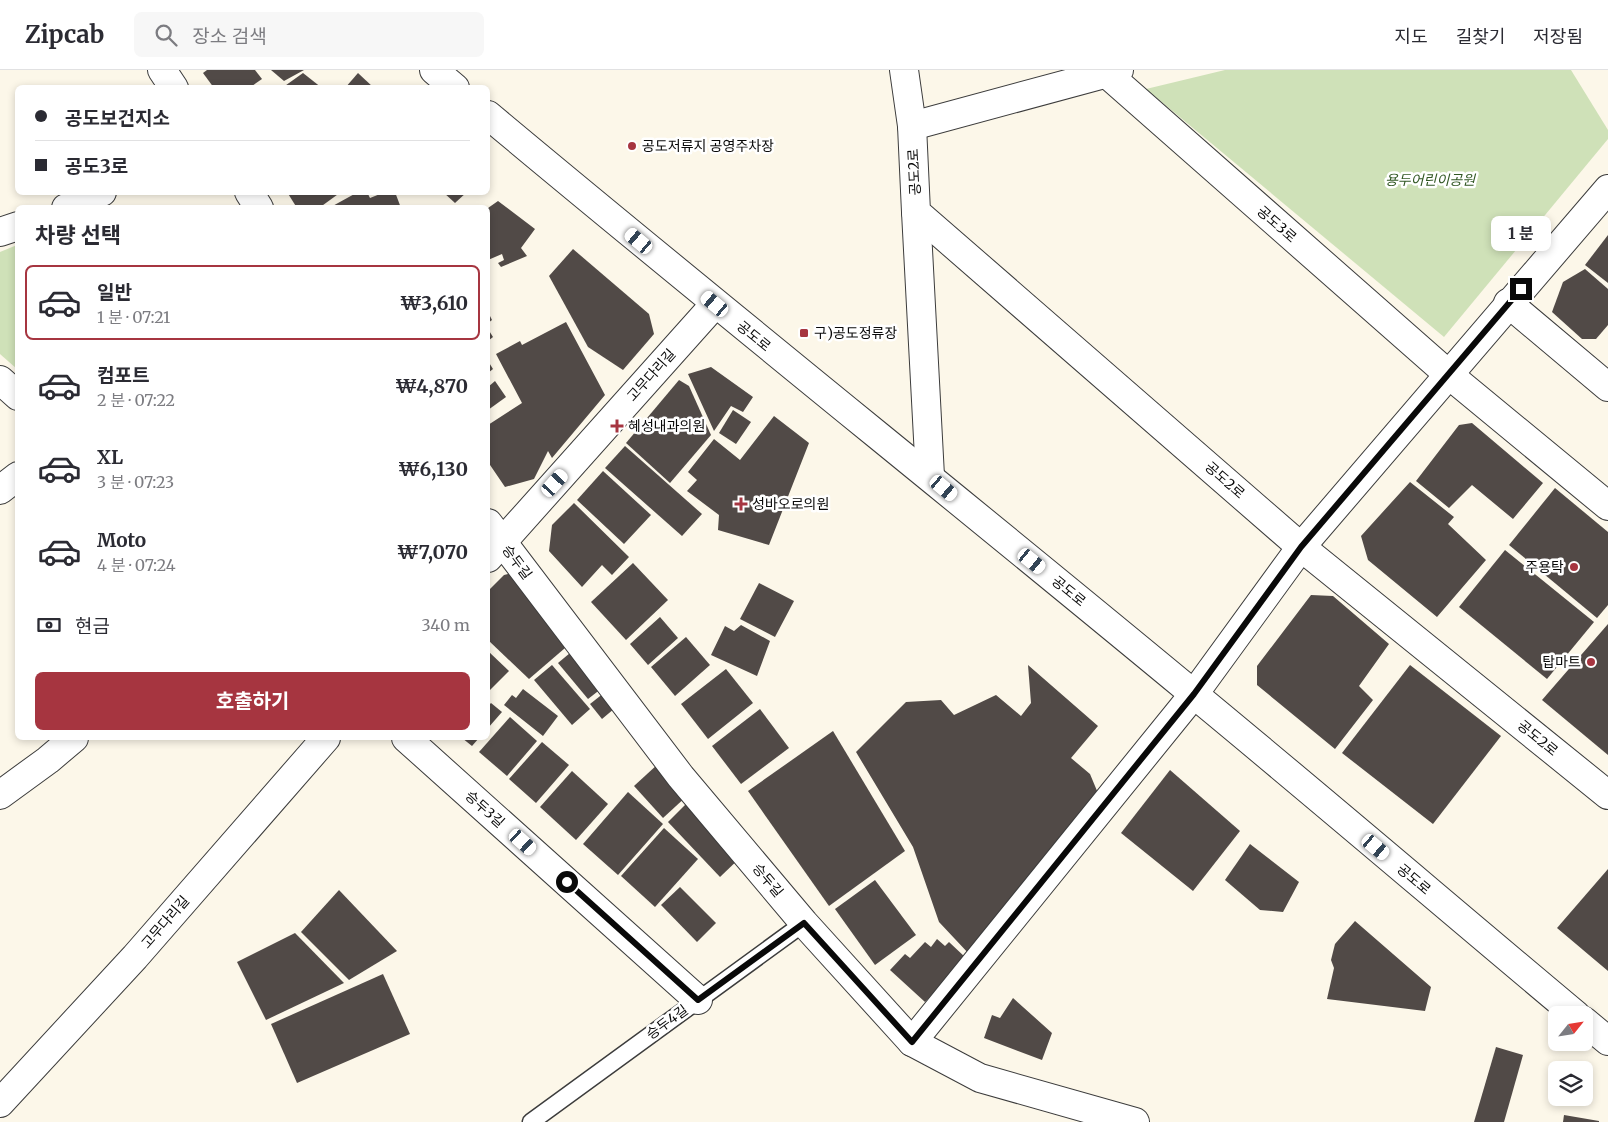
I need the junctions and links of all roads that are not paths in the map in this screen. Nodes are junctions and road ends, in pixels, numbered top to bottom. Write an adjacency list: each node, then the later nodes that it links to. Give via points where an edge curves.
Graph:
1 (162, 70): 5 (street)
2 (434, 70): 6 (street)
3 (904, 70): 8 (street, 공도2로)
4 (1112, 72): 8 (street); 17 (street, 공도3로)
5 (172, 85)
6 (452, 85)
7 (490, 117): 16 (street, 공도로)
8 (912, 126): 12 (street, 공도2로)
9 (1608, 189): 15 (street)
10 (95, 195): 11 (street)
11 (73, 205)
12 (916, 212): 21 (street); 26 (street, 공도2로)
13 (15, 227): 14 (street)
14 (0, 232)
15 (1508, 303): 17 (street); 19 (street)
16 (715, 304): 21 (street, 공도로); 25 (street, 고무다리길)
17 (1448, 374): 24 (street, 공도3로); 26 (street)
18 (0, 380): 20 (street)
19 (1608, 388)
20 (15, 393)
21 (930, 476): 27 (street, 공도로)
22 (15, 478): 23 (street)
23 (0, 490)
24 (1608, 506)
25 (492, 541): 33 (street, 승두길)
26 (1301, 547): 27 (street); 32 (street, 공도2로)
27 (1194, 694): 35 (street, 공도로); 38 (street)
28 (72, 740): 31 (street)
29 (324, 740): 39 (street, 고무다리길, via 135,957)
30 (408, 740): 34 (street, 승두3길)
31 (0, 795)
32 (1608, 795)
33 (804, 923): 34 (lane, 승두4길); 38 (street, 승두길)
34 (698, 1000): 40 (lane, 승두4길)
35 (1565, 1006)
36 (1593, 1028): 37 (street)
37 (1608, 1041)
38 (912, 1042): 41 (street, 승두길, via 980,1078)
39 (0, 1103)
40 (531, 1122)
41 (1135, 1122)

